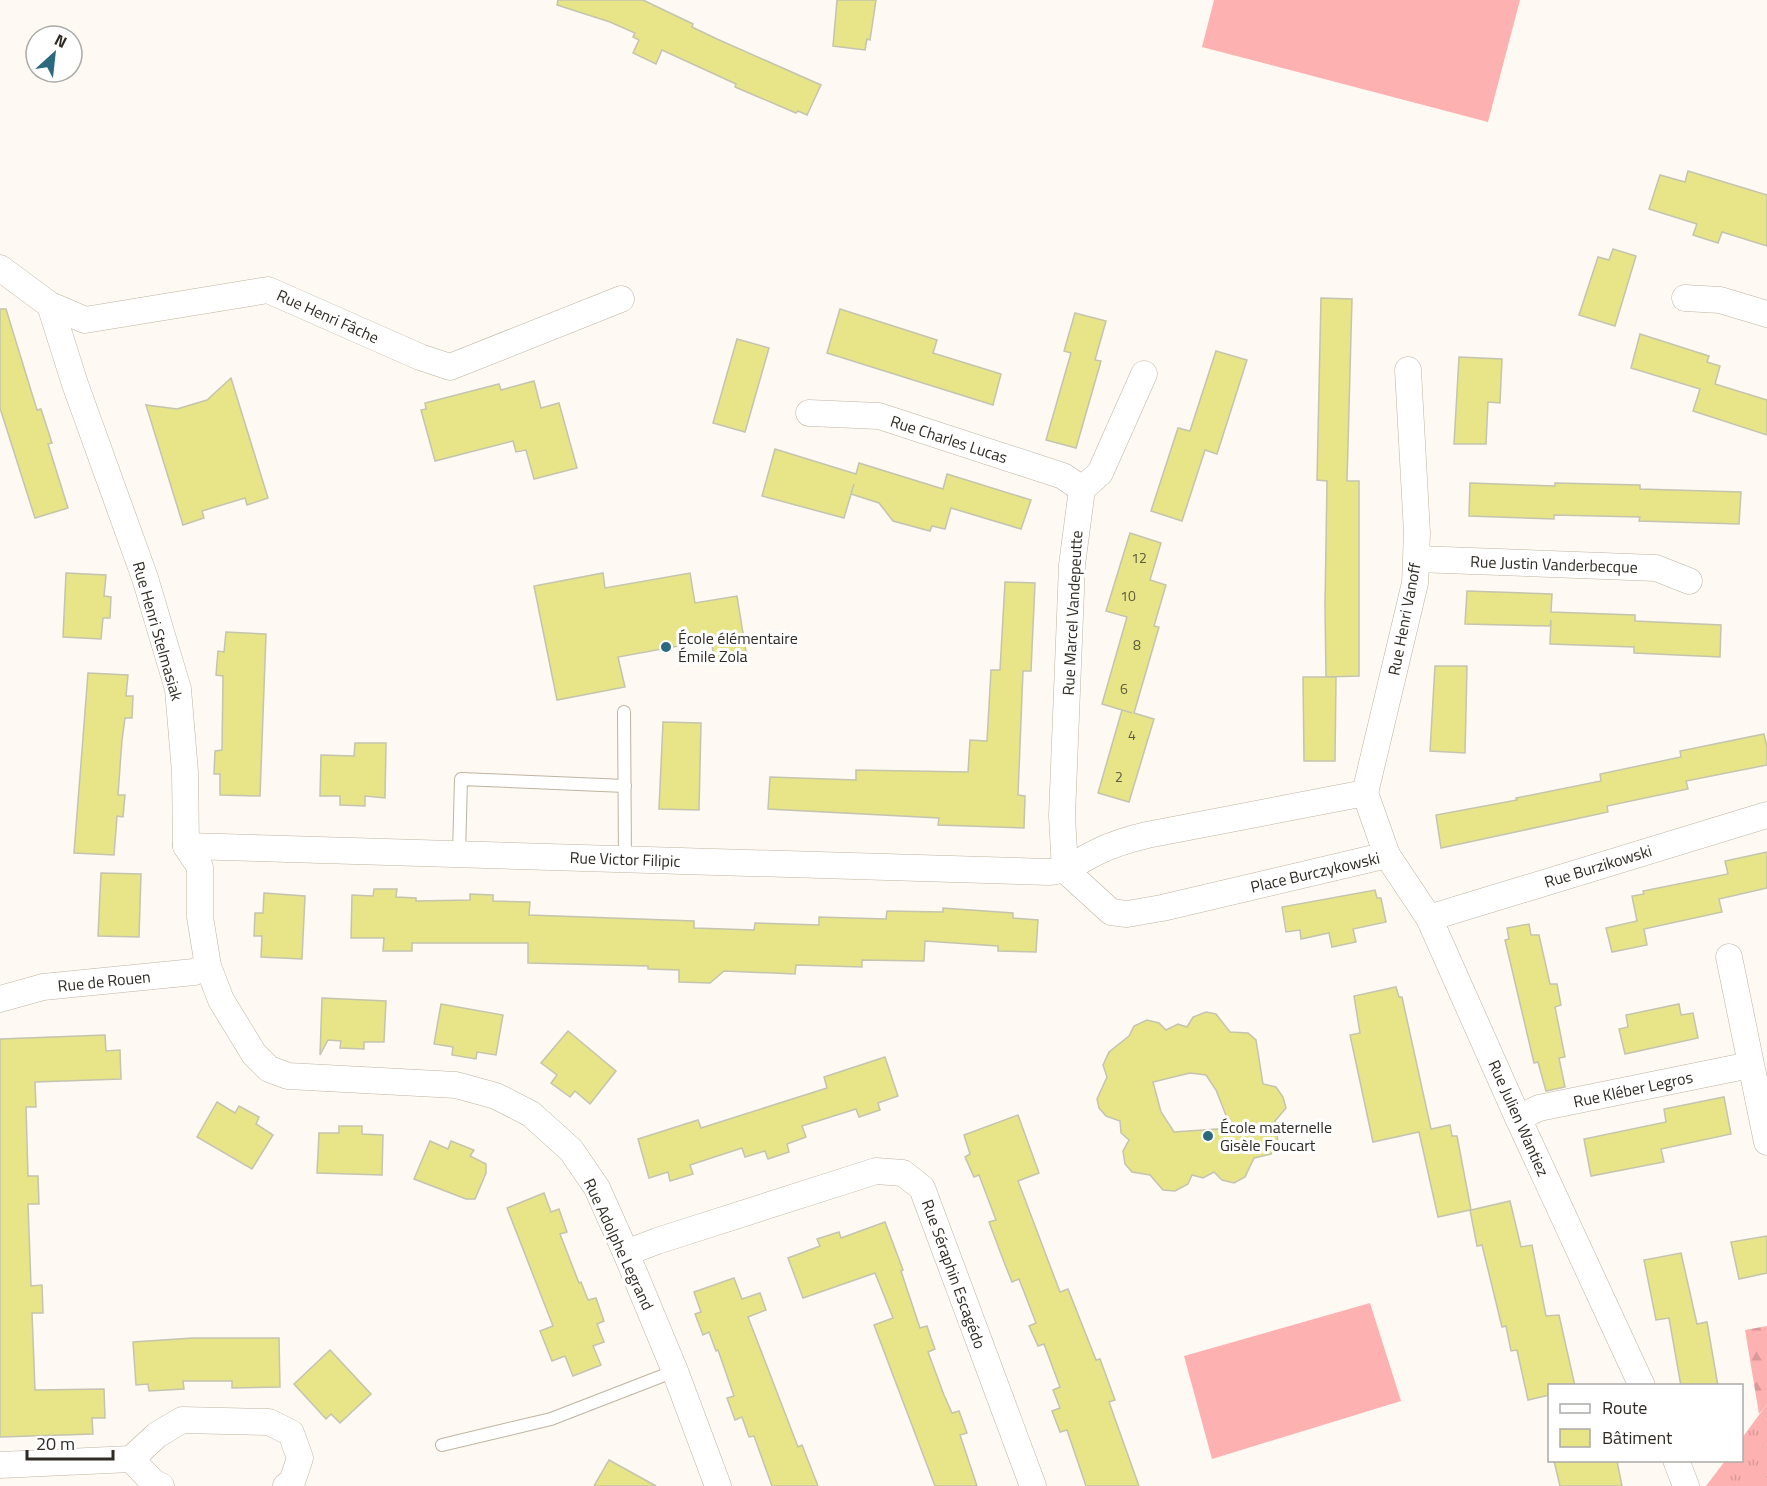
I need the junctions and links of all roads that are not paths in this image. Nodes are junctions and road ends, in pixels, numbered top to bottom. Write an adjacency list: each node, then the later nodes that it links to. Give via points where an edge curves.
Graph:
1 (0, 268): 4 (street, Rue Henri Fâche)
2 (1685, 298): 5 (street, via 1720,300)
3 (621, 299): 4 (street, Rue Henri Fâche, via 450,368 267,290 85,320)
4 (50, 305): 16 (street, Rue Henri Stelmasiak, via 145,578 178,689)
5 (1767, 314)
6 (1408, 370): 10 (street, Rue Henri Vanoff)
7 (1144, 374): 9 (street, via 1100,473)
8 (809, 413): 9 (street, Rue Charles Lucas, via 879,416 1063,476)
9 (1082, 489): 20 (street, Rue Marcel Vandepeutte, via 1071,577 1062,816)
10 (1417, 558): 11 (street, Rue Justin Vanderbecque, via 1656,568); 14 (street, Rue Henri Vanoff, via 1415,583)
11 (1689, 581)
12 (624, 712): 13 (lane)
13 (625, 786): 17 (lane, via 461,779); 19 (lane)
14 (1365, 793): 18 (street, Place Burczykowski); 20 (street, via 1119,842)
15 (1767, 815): 21 (street, Rue Burzikowski)
16 (186, 846): 17 (street, Rue Victor Filipic); 23 (street, Rue Henri Stelmasiak, via 200,867 200,916)
17 (459, 855): 19 (street, Rue Victor Filipic)
18 (1387, 855): 20 (street, Place Burczykowski, via 1127,914 1112,912); 21 (street, Rue Julien Wantiez)
19 (625, 858): 20 (street, Rue Victor Filipic)
20 (1065, 870)
21 (1429, 918): 26 (street, Rue Julien Wantiez)
22 (1729, 957): 25 (street)
23 (208, 966): 24 (street, Rue de Rouen, via 194,972 43,987); 28 (street, Rue Adolphe Legrand, via 221,1000 254,1054 269,1069 288,1076 456,1085 496,1096 531,1114 578,1159 597,1188)
24 (0, 999)
25 (1750, 1065): 26 (street, Rue Kléber Legros, via 1539,1108); 27 (street)
26 (1518, 1118): 30 (street, Rue Julien Wantiez)
27 (1767, 1142)
28 (626, 1253): 29 (street, Rue Adolphe Legrand); 38 (street, Rue Séraphin Escagédo, via 876,1171 903,1173 922,1188)
29 (675, 1371): 31 (lane, via 551,1419); 37 (street, Rue Adolphe Legrand)
30 (1641, 1384)
31 (442, 1445)
32 (131, 1459): 34 (street); 35 (street); 36 (street, via 157,1435 182,1420 269,1422 291,1433 300,1458 292,1482)
33 (1676, 1462): 39 (street)
34 (0, 1465)
35 (161, 1486)
36 (286, 1486)
37 (717, 1486)
38 (1033, 1486)
39 (1686, 1486)

